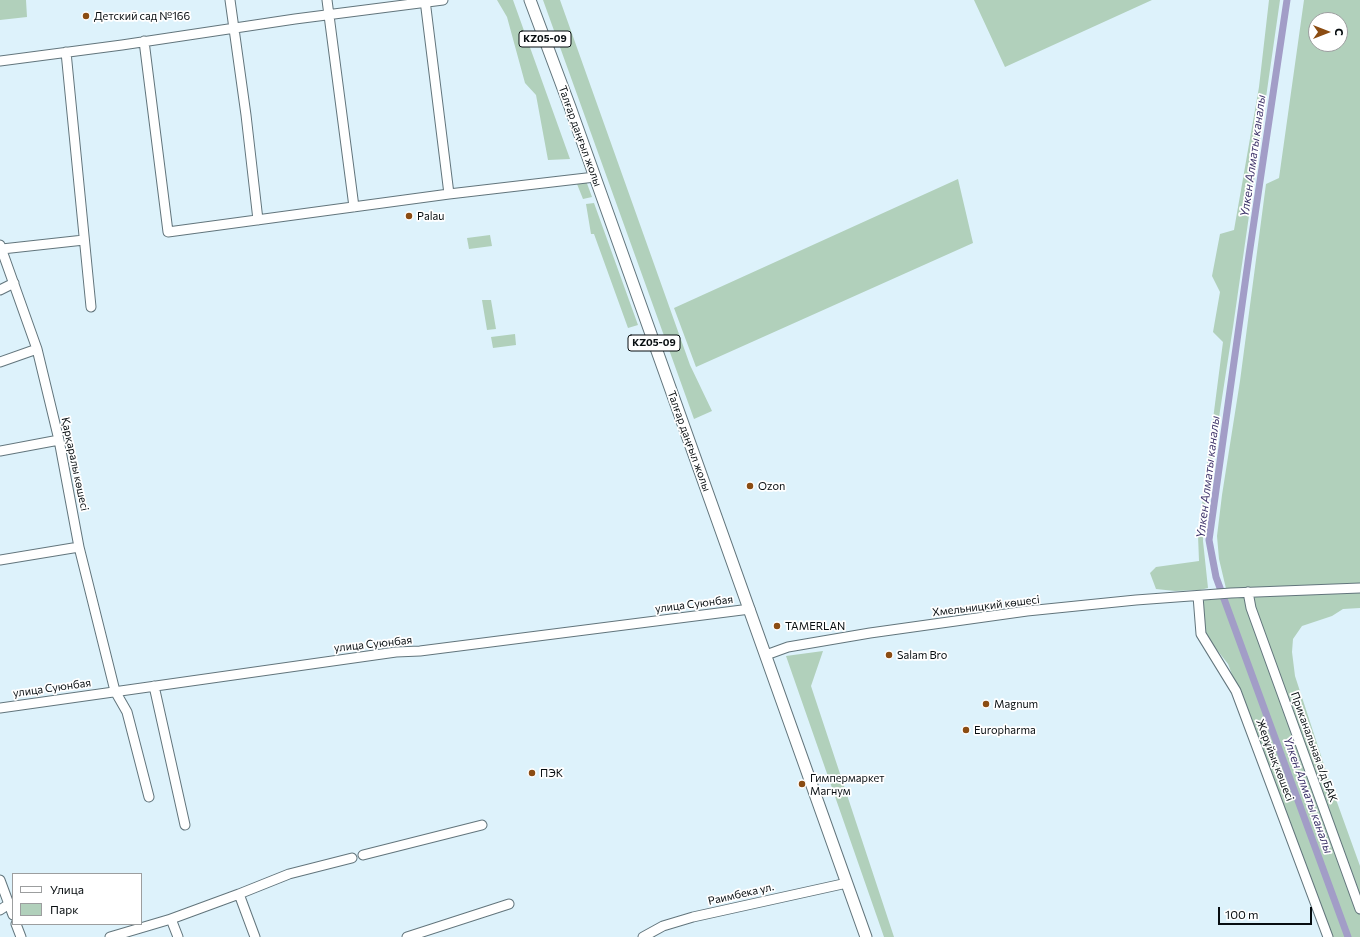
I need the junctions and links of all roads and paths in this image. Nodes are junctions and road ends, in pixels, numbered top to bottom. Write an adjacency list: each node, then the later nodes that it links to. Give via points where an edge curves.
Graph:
1 (230, 0): 7 (street)
2 (327, 0): 6 (street)
3 (443, 0): 5 (street)
4 (530, 0): 11 (main road, Талғар даңғыл жолы / KZ05-09)
5 (425, 1): 6 (street); 12 (street)
6 (329, 15): 7 (street); 13 (street)
7 (234, 27): 8 (street); 14 (street)
8 (144, 41): 9 (street); 14 (street, via 168,232)
9 (66, 52): 10 (street); 15 (street)
10 (0, 60)
11 (595, 177): 12 (street); 29 (main road, Талғар даңғыл жолы / KZ05-09)
12 (449, 194): 13 (street)
13 (354, 207): 14 (street)
14 (258, 220)
15 (84, 240): 16 (street); 19 (street)
16 (1, 247): 17 (street, Қарқаралы көшесі)
17 (14, 283): 18 (street); 20 (street, Қарқаралы көшесі)
18 (0, 290)
19 (91, 307)
20 (37, 350): 21 (street); 22 (street, Қарқаралы көшесі)
21 (0, 362)
22 (58, 440): 23 (street); 24 (street, Қарқаралы көшесі)
23 (0, 451)
24 (79, 547): 25 (street); 32 (street, Қарқаралы көшесі)
25 (0, 560)
26 (1360, 588): 27 (street)
27 (1248, 592): 28 (street, Хмельницкий көшесі); 44 (street, Приканальная а/д БАК, via 1254,615)
28 (1198, 596): 30 (street, Хмельницкий көшесі, via 1027,611 863,634 788,647); 56 (street, Жерұйық көшесі, via 1201,634 1236,691)
29 (750, 609): 30 (main road, Талғар даңғыл жолы / KZ05-09); 31 (street, улица Суюнбая, via 396,652)
30 (766, 655): 40 (main road, Талғар даңғыл жолы / KZ05-09)
31 (154, 686): 32 (street, улица Суюнбая); 35 (street)
32 (115, 691): 33 (street, улица Суюнбая); 34 (street, Қарқаралы көшесі, via 127,712)
33 (0, 708)
34 (149, 797)
35 (184, 825)
36 (482, 826): 37 (street)
37 (363, 855)
38 (352, 858): 41 (street, via 289,874)
39 (0, 880): 42 (street)
40 (847, 883): 54 (street, Раимбека ул., via 693,918 663,926); 55 (main road, KZ05-09)
41 (239, 894): 47 (street); 52 (street)
42 (9, 904): 45 (street); 46 (street)
43 (509, 904): 53 (street)
44 (1360, 909)
45 (0, 910)
46 (12, 912)
47 (171, 918): 50 (street); 51 (street)
48 (16, 925): 49 (street)
49 (21, 937)
50 (110, 937)
51 (178, 937)
52 (255, 937)
53 (407, 937)
54 (643, 937)
55 (866, 937)
56 (1328, 937)

